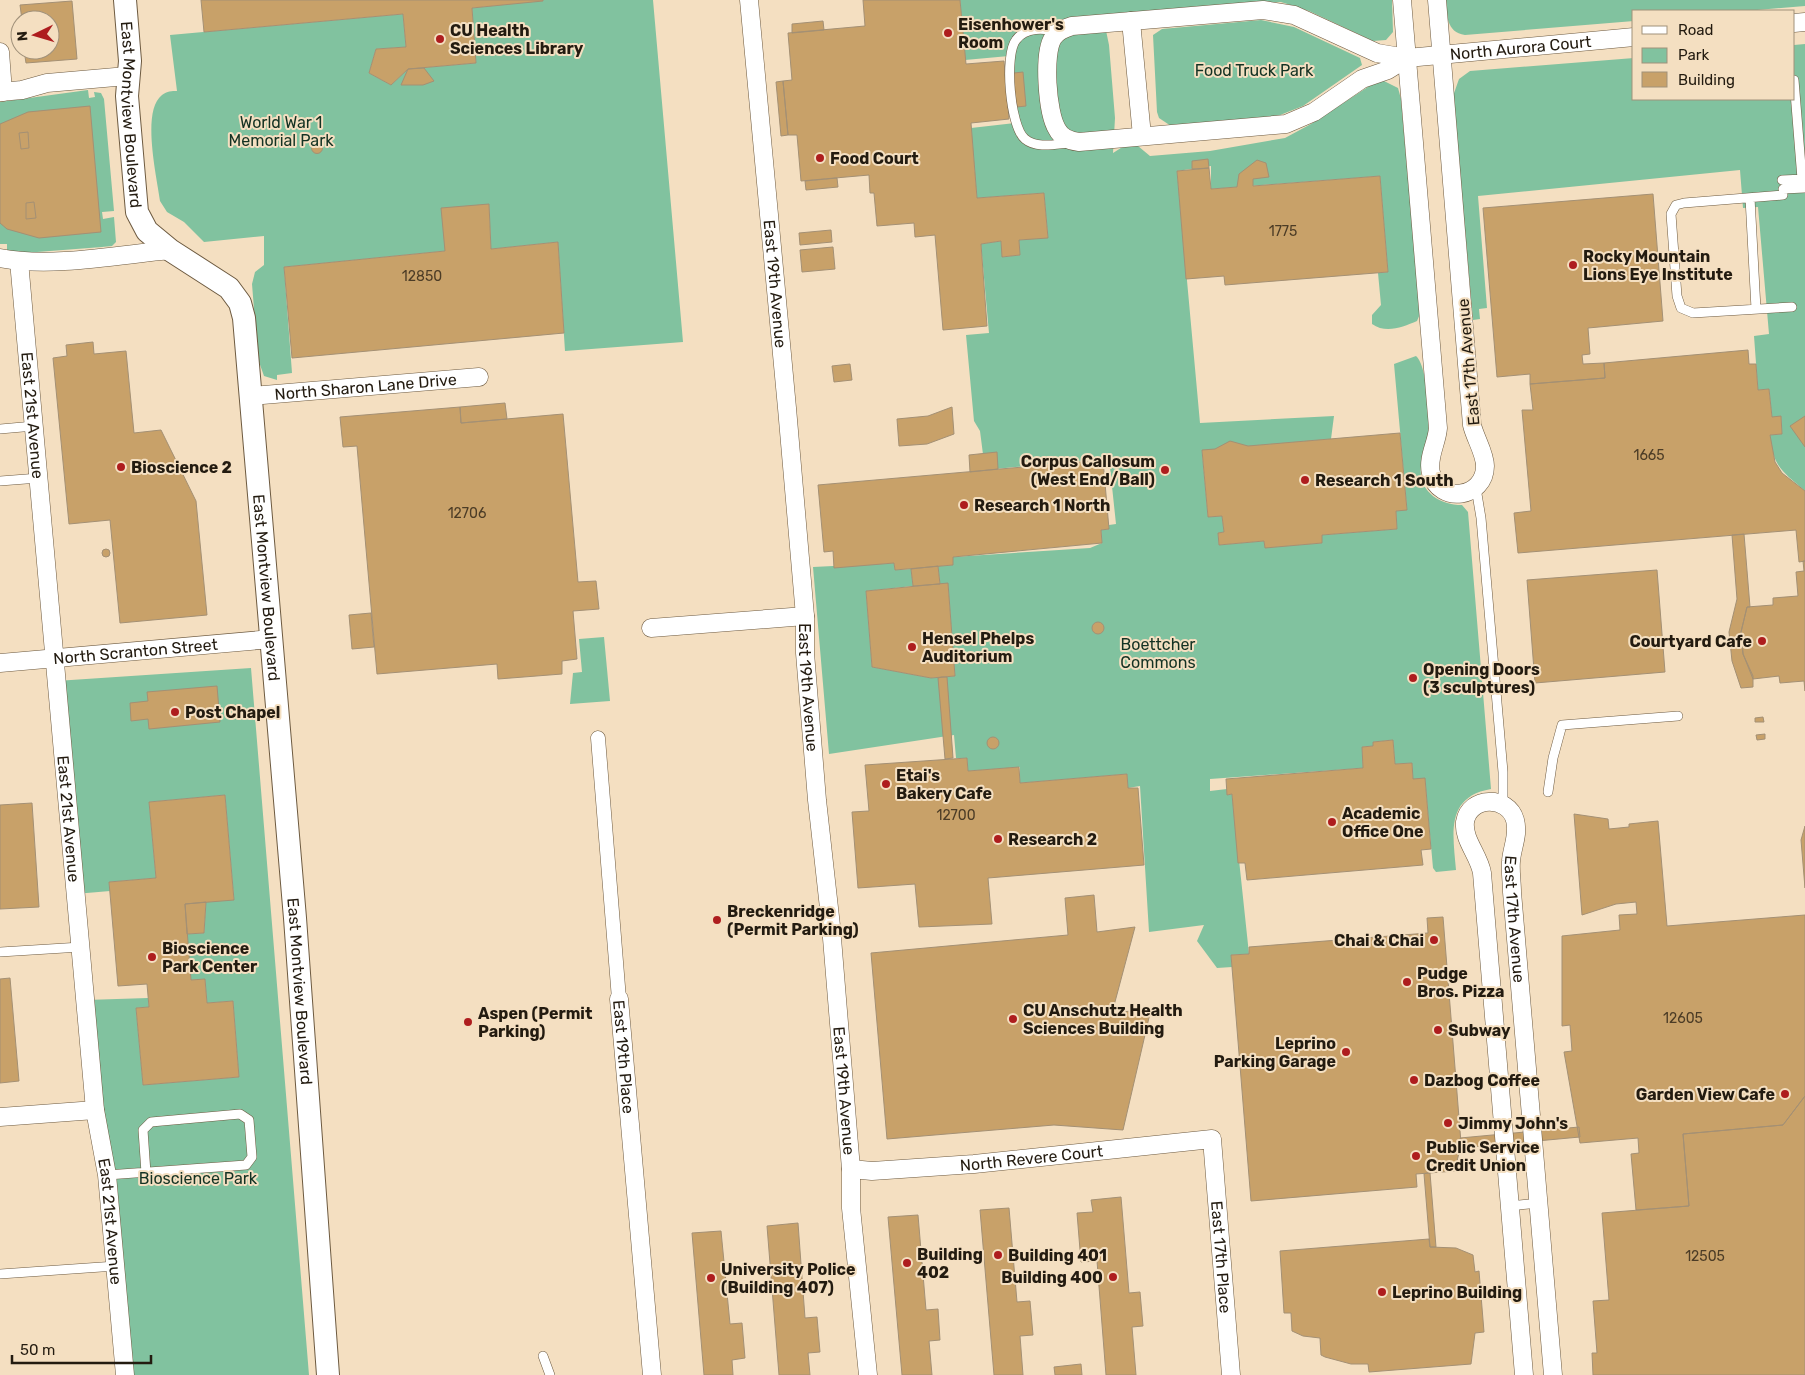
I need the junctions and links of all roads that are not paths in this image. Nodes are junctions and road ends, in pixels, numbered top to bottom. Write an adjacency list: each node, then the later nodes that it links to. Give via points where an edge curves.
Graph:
1 (125, 0): 11 (street, East Montview Boulevard, via 130,61)
2 (749, 0): 30 (street, East 19th Avenue)
3 (1402, 0): 10 (street)
4 (1437, 0): 9 (street, East 17th Avenue)
5 (1132, 21): 6 (street, via 1076,26); 10 (street, North Aurora Court, via 1256,10 1279,11 1377,53); 14 (street)
6 (1059, 31): 15 (street, via 1050,42 1047,58 1053,120 1062,136); 15 (lane, via 1034,30 1015,40 1010,61 1014,120 1023,137 1034,144)
7 (1632, 37): 9 (street, North Aurora Court)
8 (0, 52): 13 (street)
9 (1442, 55): 10 (street, North Aurora Court); 29 (street, East 17th Avenue, via 1472,425 1485,465)
10 (1407, 58): 14 (street, North Aurora Court, via 1388,70 1362,79 1314,112 1286,124); 29 (street, via 1438,428 1430,470 1436,484 1447,492 1461,494)
11 (127, 76): 13 (street, via 46,83); 18 (street, East Montview Boulevard, via 137,212 148,231)
12 (1795, 90): 16 (lane)
13 (2, 92)
14 (1142, 136): 15 (street)
15 (1084, 142)
16 (1804, 182): 17 (lane)
17 (1750, 198): 22 (lane); 22 (lane, via 1684,202 1676,205 1671,214 1677,296 1682,308 1693,312)
18 (170, 250): 20 (street); 24 (street, East Montview Boulevard, via 222,282 237,299 244,318)
19 (0, 258): 20 (street)
20 (19, 261): 25 (street, East 21st Avenue)
21 (1792, 307): 22 (lane)
22 (1756, 309)
23 (479, 377): 24 (street, North Sharon Lane Drive)
24 (251, 396): 32 (street, East Montview Boulevard)
25 (34, 426): 26 (lane); 27 (street, East 21st Avenue)
26 (0, 429)
27 (39, 478): 28 (lane); 33 (street, East 21st Avenue)
28 (0, 481)
29 (1476, 488): 38 (lane, via 1490,616)
30 (805, 616): 31 (street); 45 (street, East 19th Avenue, via 816,790)
31 (651, 628)
32 (272, 639): 33 (street, North Scranton Street); 54 (street, East Montview Boulevard)
33 (54, 658): 34 (street, North Scranton Street); 39 (street, East 21st Avenue)
34 (0, 663)
35 (1678, 716): 37 (lane, via 1562,725)
36 (598, 738): 41 (street, East 19th Place)
37 (1548, 792)
38 (1503, 803): 48 (street, East 17th Avenue, via 1512,812 1517,830 1511,876); 49 (street, East 17th Avenue, via 1491,801 1478,805 1469,813 1465,824 1482,872)
39 (81, 948): 40 (lane); 42 (street, East 21st Avenue)
40 (0, 952)
41 (619, 999): 56 (street, East 19th Place)
42 (95, 1110): 43 (street); 47 (street, East 21st Avenue)
43 (0, 1117)
44 (1212, 1139): 45 (street, North Revere Court, via 974,1164 872,1172); 58 (street, East 17th Place)
45 (851, 1168): 57 (street, East 19th Avenue, via 851,1208)
46 (146, 1173): 46 (lane, via 246,1165 252,1157 249,1120 240,1114 151,1122 143,1130); 47 (lane)
47 (107, 1175): 50 (street, East 21st Avenue)
48 (1538, 1203): 49 (lane); 60 (street, East 17th Avenue)
49 (1510, 1206): 59 (street, East 17th Avenue)
50 (116, 1266): 51 (lane); 53 (street, East 21st Avenue)
51 (0, 1274)
52 (543, 1356): 55 (lane)
53 (125, 1375)
54 (328, 1375)
55 (550, 1375)
56 (652, 1375)
57 (868, 1375)
58 (1231, 1375)
59 (1524, 1375)
60 (1553, 1375)

